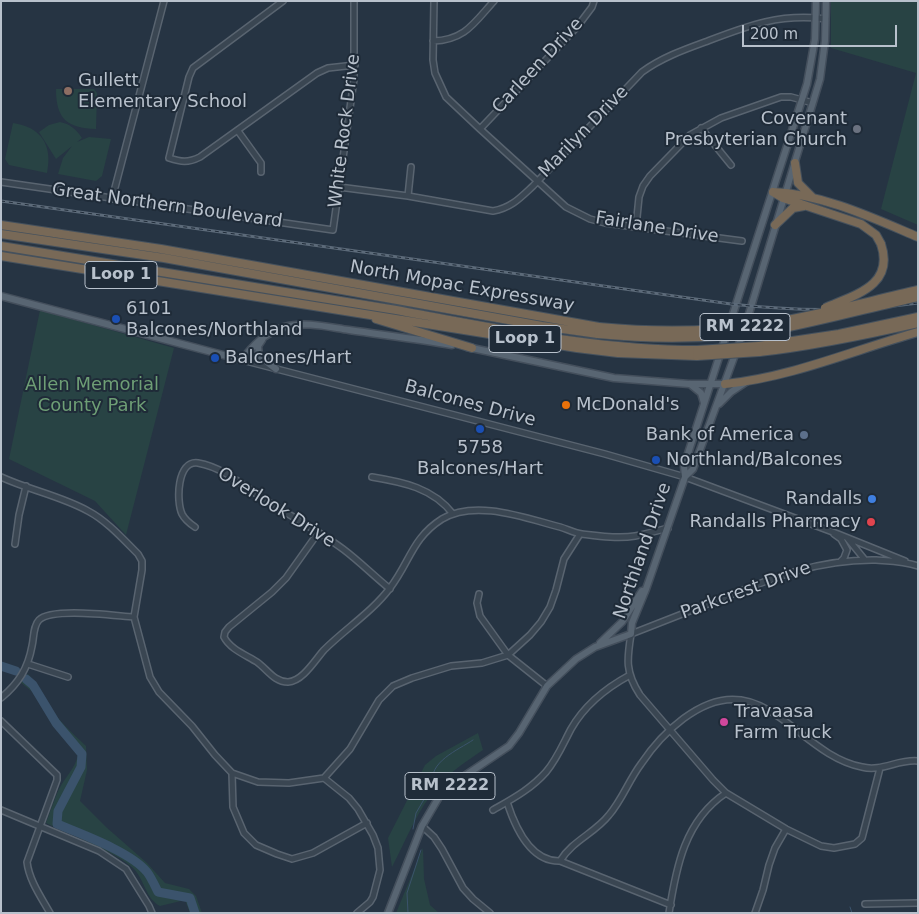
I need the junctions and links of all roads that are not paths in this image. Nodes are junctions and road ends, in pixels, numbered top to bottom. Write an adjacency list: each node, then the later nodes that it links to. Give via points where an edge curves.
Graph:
1 (164, 1): 29 (street)
2 (283, 1): 17 (street, via 194,68 169,158 182,162 200,158)
3 (354, 1): 12 (street, White Rock Drive)
4 (434, 1): 11 (street, Fairlane Drive)
5 (494, 1): 11 (street, via 464,32 448,40)
6 (594, 1): 16 (street, Carleen Drive, via 577,28)
7 (816, 1): 9 (main road, Northland Drive / RM 2222)
8 (826, 1): 10 (main road, Northland Drive / RM 2222)
9 (816, 18): 10 (street, Marilyn Drive); 13 (main road, Northland Drive / RM 2222, via 813,54); 22 (street, Marilyn Drive, via 760,22 654,63)
10 (826, 19): 14 (main road, Northland Drive / RM 2222, via 823,60)
11 (433, 41): 16 (street, Fairlane Drive, via 435,72 440,85 451,102)
12 (355, 65): 17 (street, via 328,68 317,74); 24 (street, White Rock Drive)
13 (802, 100): 14 (street); 15 (street, via 781,97 770,100); 25 (main road, Northland Drive / RM 2222)
14 (813, 103): 18 (main road, Northland Drive / RM 2222)
15 (701, 128): 19 (street); 33 (street, via 680,144 642,186)
16 (480, 129): 22 (street, Fairlane Drive)
17 (238, 130): 21 (street, via 261,163)
18 (795, 163): 26 (main road, Northland Drive / RM 2222); 28 (highway, via 798,183)
19 (731, 165)
20 (411, 167): 27 (street)
21 (261, 172)
22 (538, 181): 27 (street, Marilyn Drive, via 514,204 493,211); 33 (street, Fairlane Drive, via 578,214)
23 (1, 182): 29 (street, Great Northern Boulevard)
24 (339, 187): 27 (street, Marilyn Drive); 34 (street, White Rock Drive)
25 (773, 192): 26 (highway); 61 (main road, Northland Drive / RM 2222)
26 (784, 195): 28 (highway); 30 (highway); 31 (main road, Northland Drive / RM 2222)
27 (408, 196)
28 (813, 198): 36 (highway)
29 (112, 199): 34 (street, Great Northern Boulevard)
30 (806, 206): 31 (highway, via 793,208); 48 (highway, bridge, via 861,224 876,235 884,260 874,284 859,294)
31 (775, 225): 62 (main road, Northland Drive / RM 2222)
32 (1, 226): 40 (highway, North Mopac Expressway / Loop 1)
33 (636, 227): 37 (street, Fairlane Drive)
34 (332, 230)
35 (1, 234): 42 (highway, via 164,258)
36 (918, 237)
37 (742, 241)
38 (1, 246): 46 (highway)
39 (1, 256): 43 (highway, Loop 1)
40 (272, 269): 42 (highway); 51 (highway, North Mopac Expressway / Loop 1)
41 (918, 290): 48 (highway, North Mopac Expressway / Loop 1, bridge)
42 (354, 292): 51 (highway, via 542,326)
43 (240, 294): 46 (highway, via 256,290); 47 (highway, Loop 1)
44 (1, 296): 57 (main road, Balcones Drive)
45 (918, 296): 51 (highway, bridge, via 792,326 742,334 681,338)
46 (340, 301): 56 (highway, via 575,341)
47 (355, 313): 54 (highway); 56 (highway, Loop 1, via 577,348 653,355)
48 (805, 316): 51 (highway, North Mopac Expressway / Loop 1, bridge, via 759,325 710,329)
49 (918, 316): 55 (highway)
50 (918, 323): 55 (highway, Loop 1, via 848,338)
51 (599, 330)
52 (918, 332): 59 (highway, via 796,370)
53 (264, 337): 54 (main road, via 285,327 306,325); 57 (main road); 58 (main road, via 258,346 258,354)
54 (472, 348): 60 (main road, via 590,374)
55 (759, 349): 56 (highway, Loop 1, bridge)
56 (697, 353)
57 (242, 360): 58 (street, Balcones Drive)
58 (276, 368): 67 (street, Balcones Drive)
59 (747, 381): 62 (highway); 64 (main road)
60 (689, 384): 61 (main road); 63 (main road, via 701,394)
61 (710, 384): 62 (main road); 63 (main road, Northland Drive / RM 2222)
62 (725, 384): 64 (main road, Northland Drive / RM 2222)
63 (704, 403): 67 (main road, Northland Drive / RM 2222, via 684,466)
64 (716, 407): 67 (main road, Northland Drive / RM 2222, via 693,469)
65 (1, 477): 68 (street)
66 (372, 477): 69 (street, via 414,486 434,496)
67 (685, 477): 71 (main road, Northland Drive / RM 2222); 72 (street, Balcones Drive)
68 (26, 486): 76 (street); 84 (street, via 89,511 138,554 142,570)
69 (453, 514): 74 (street, via 486,510 500,512); 82 (street, via 442,519 421,538)
70 (195, 527): 73 (street, Overlook Drive, via 182,514 178,492 184,470 190,464 198,463 234,479)
71 (668, 528): 74 (street, via 634,536); 81 (main road, Northland Drive / RM 2222)
72 (830, 531): 75 (street, Balcones Drive); 78 (street, via 841,539 847,550)
73 (318, 533): 82 (street, Overlook Drive, via 344,550); 82 (street, via 286,578 225,632 224,637 231,646 258,663 275,679 293,681)
74 (580, 534): 87 (street, via 564,559 556,590 542,622)
75 (846, 537): 77 (street, Balcones Drive); 79 (street)
76 (15, 544)
77 (865, 560): 78 (street, Parkcrest Drive); 79 (street)
78 (841, 561): 85 (street, Parkcrest Drive, via 780,575)
79 (910, 563): 80 (street)
80 (918, 566)
81 (649, 581): 85 (main road, Northland Drive / RM 2222, via 632,623); 86 (main road, RM 2222, via 622,622)
82 (390, 589)
83 (479, 594): 87 (street, via 480,616)
84 (134, 617): 88 (street, via 84,613 48,615 39,619 35,626); 97 (street, via 153,685)
85 (631, 634): 86 (main road, RM 2222); 89 (street, via 627,656)
86 (595, 647): 91 (main road, RM 2222, via 576,659)
87 (508, 655): 91 (street); 98 (street, via 482,663 451,666 393,686 379,700 350,749)
88 (28, 664): 90 (street); 92 (street, via 13,688)
89 (630, 675): 94 (street, via 640,694); 100 (street, via 590,704 546,772)
90 (68, 678)
91 (548, 686): 105 (main road, RM 2222, via 509,746 446,790)
92 (1, 698)
93 (1, 721): 104 (street, via 57,775)
94 (670, 730): 96 (street, via 691,712 712,702 741,700 757,704 845,762 863,768); 99 (street); 107 (street, via 642,762 609,816 567,850)
95 (918, 761): 96 (street)
96 (880, 768): 106 (street, via 864,834 855,844 827,848)
97 (232, 773): 98 (street, via 258,782 289,783); 103 (street, via 233,807 244,833 256,845 277,854 292,859 313,853)
98 (324, 778): 103 (street, via 349,798)
99 (726, 792): 106 (street); 110 (street, via 703,812 688,838 681,854)
100 (507, 802): 102 (street); 107 (street, via 518,830 530,846 545,860)
101 (1, 810): 104 (street)
102 (493, 810)
103 (367, 822): 113 (street, via 378,848 380,870 373,897)
104 (40, 826): 111 (street, via 27,862); 112 (street, via 99,851 126,869)
105 (422, 826): 114 (main road, RM 2222); 115 (street, via 442,849 463,888)
106 (786, 829): 117 (street, via 775,848)
107 (560, 861): 110 (street)
108 (918, 903): 109 (street)
109 (865, 904)
110 (670, 905): 116 (street)
111 (50, 913)
112 (152, 913)
113 (357, 913)
114 (388, 913)
115 (490, 913)
116 (669, 913)
117 (755, 913)

